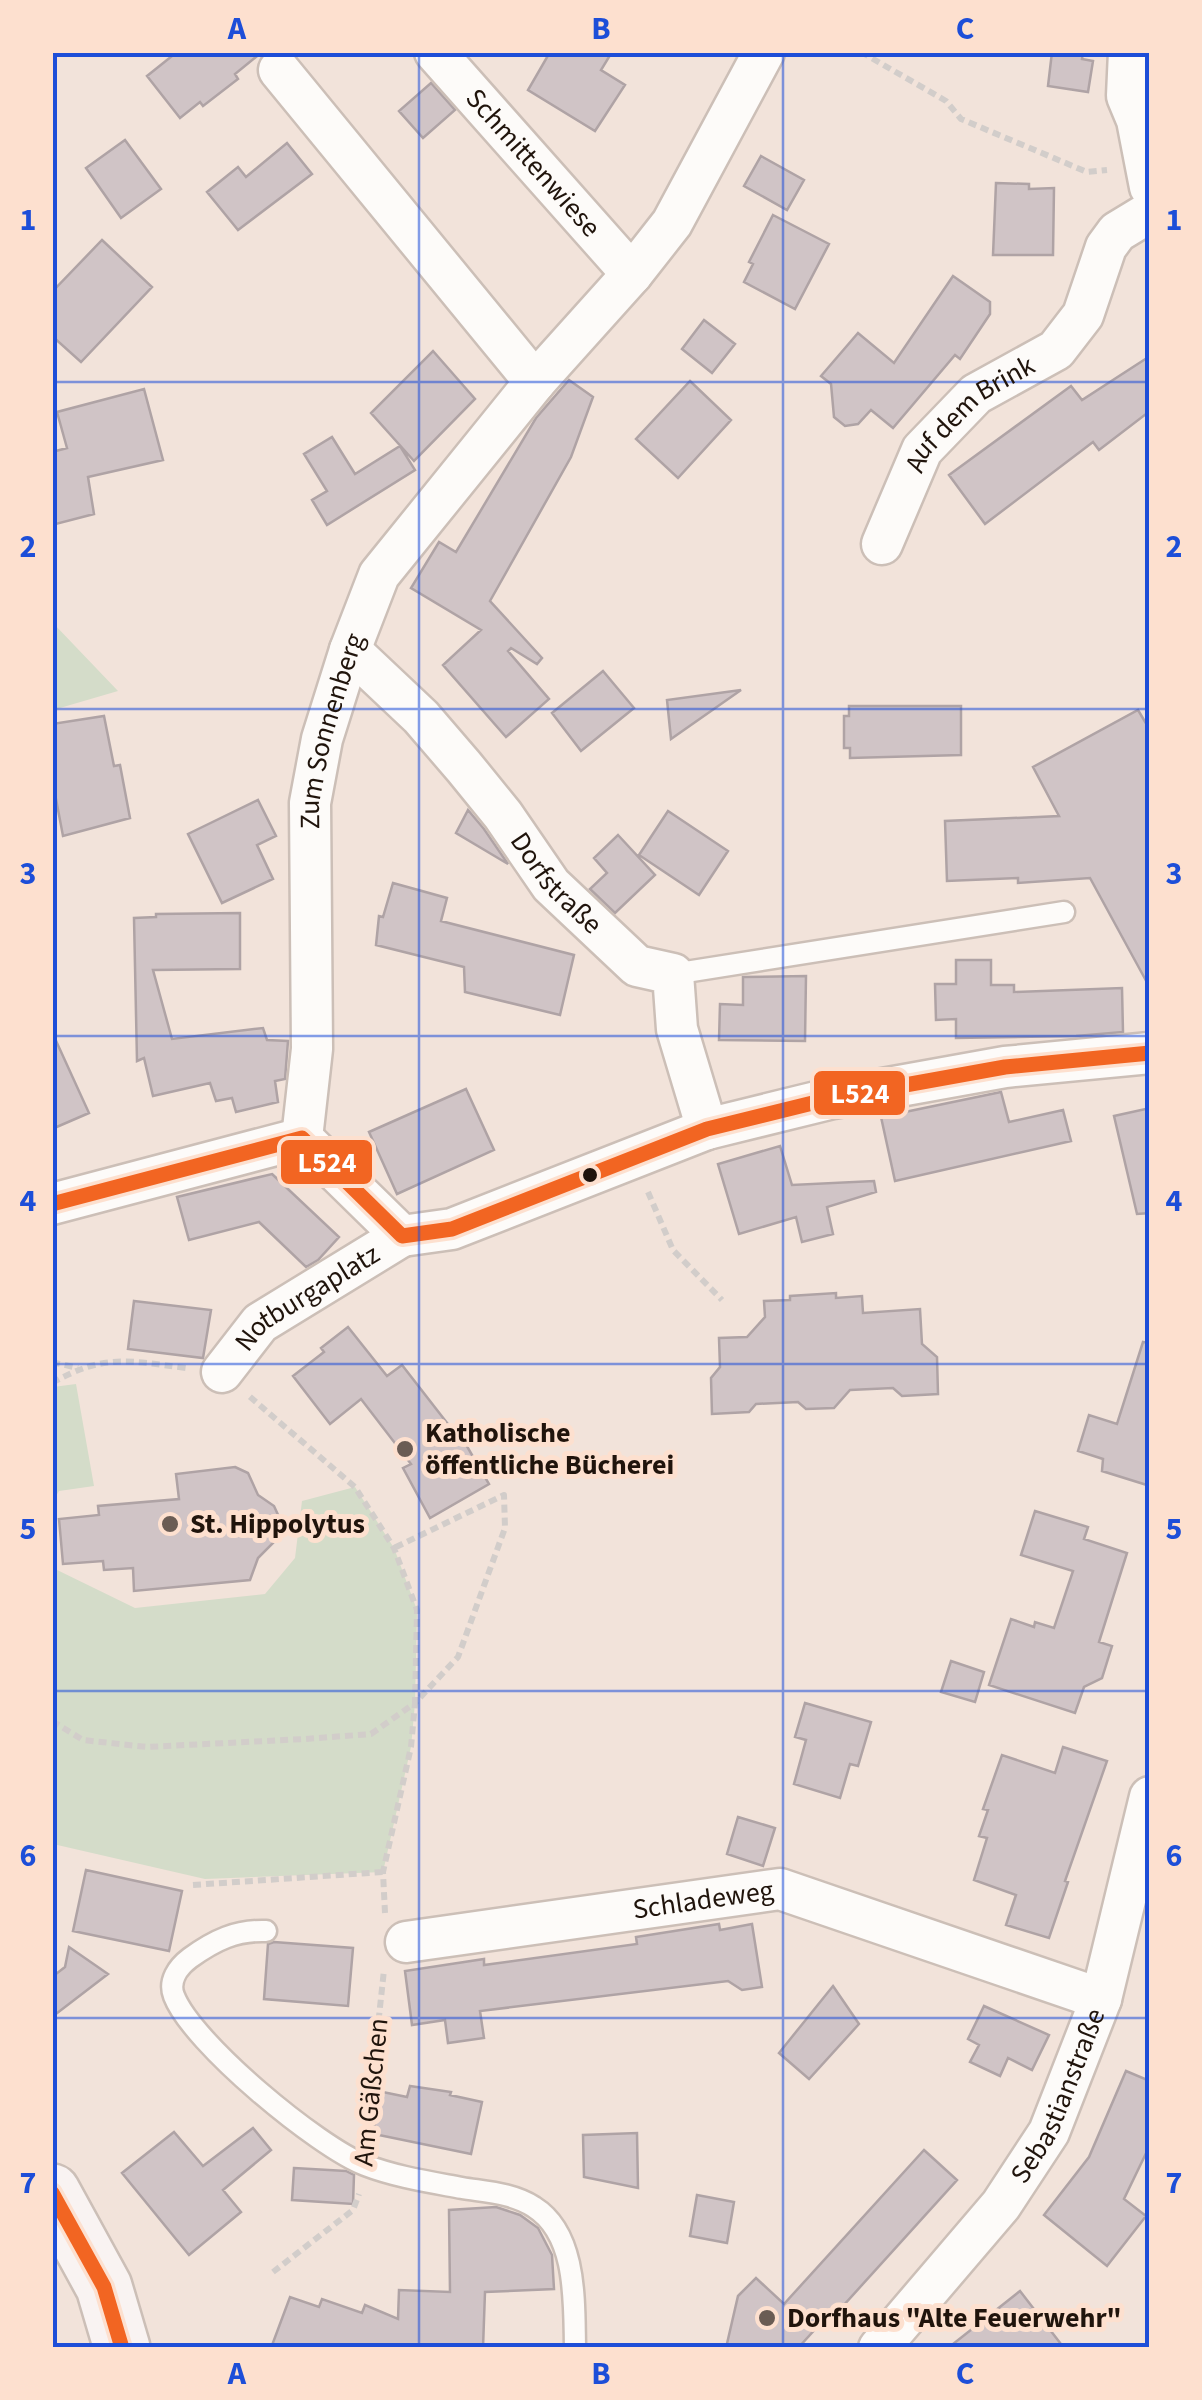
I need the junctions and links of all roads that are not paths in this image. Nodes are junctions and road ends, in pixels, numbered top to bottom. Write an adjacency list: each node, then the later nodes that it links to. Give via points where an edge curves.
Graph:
1 (435, 52): 7 (street, Schmittenwiese)
2 (764, 52): 7 (street, Zum Sonnenberg, via 672,223)
3 (1129, 52): 5 (street, via 1127,96)
4 (279, 70): 8 (street)
5 (1147, 176)
6 (1150, 212): 9 (street, Auf dem Brink, via 1106,247 1084,315 1056,350 976,394 922,450)
7 (632, 274): 8 (street, Zum Sonnenberg)
8 (535, 382): 10 (street, Zum Sonnenberg, via 379,576)
9 (882, 544)
10 (350, 650): 12 (street, Dorfstraße, via 421,716 550,885 637,966); 15 (street, Zum Sonnenberg, via 310,803 312,1049)
11 (1064, 912): 12 (lane)
12 (673, 974): 14 (street, via 677,1029)
13 (1150, 1053): 14 (street, via 1005,1067)
14 (707, 1129): 17 (street, via 452,1229)
15 (302, 1138): 16 (street); 17 (street)
16 (52, 1204)
17 (402, 1236): 18 (street, Notburgaplatz, via 260,1324)
18 (222, 1372)
19 (1148, 1809): 22 (street, Sebastianstraße)
20 (266, 1930): 24 (lane, via 239,1930 175,1973 172,1993 194,2030 305,2128 363,2164 510,2196 536,2208 567,2246)
21 (392, 1944): 22 (street, Schladeweg, via 780,1889)
22 (1102, 2000): 26 (street, Sebastianstraße, via 1049,2132 1001,2205)
23 (52, 2192): 25 (main road, via 104,2287)
24 (575, 2346)
25 (122, 2348)
26 (879, 2348)

